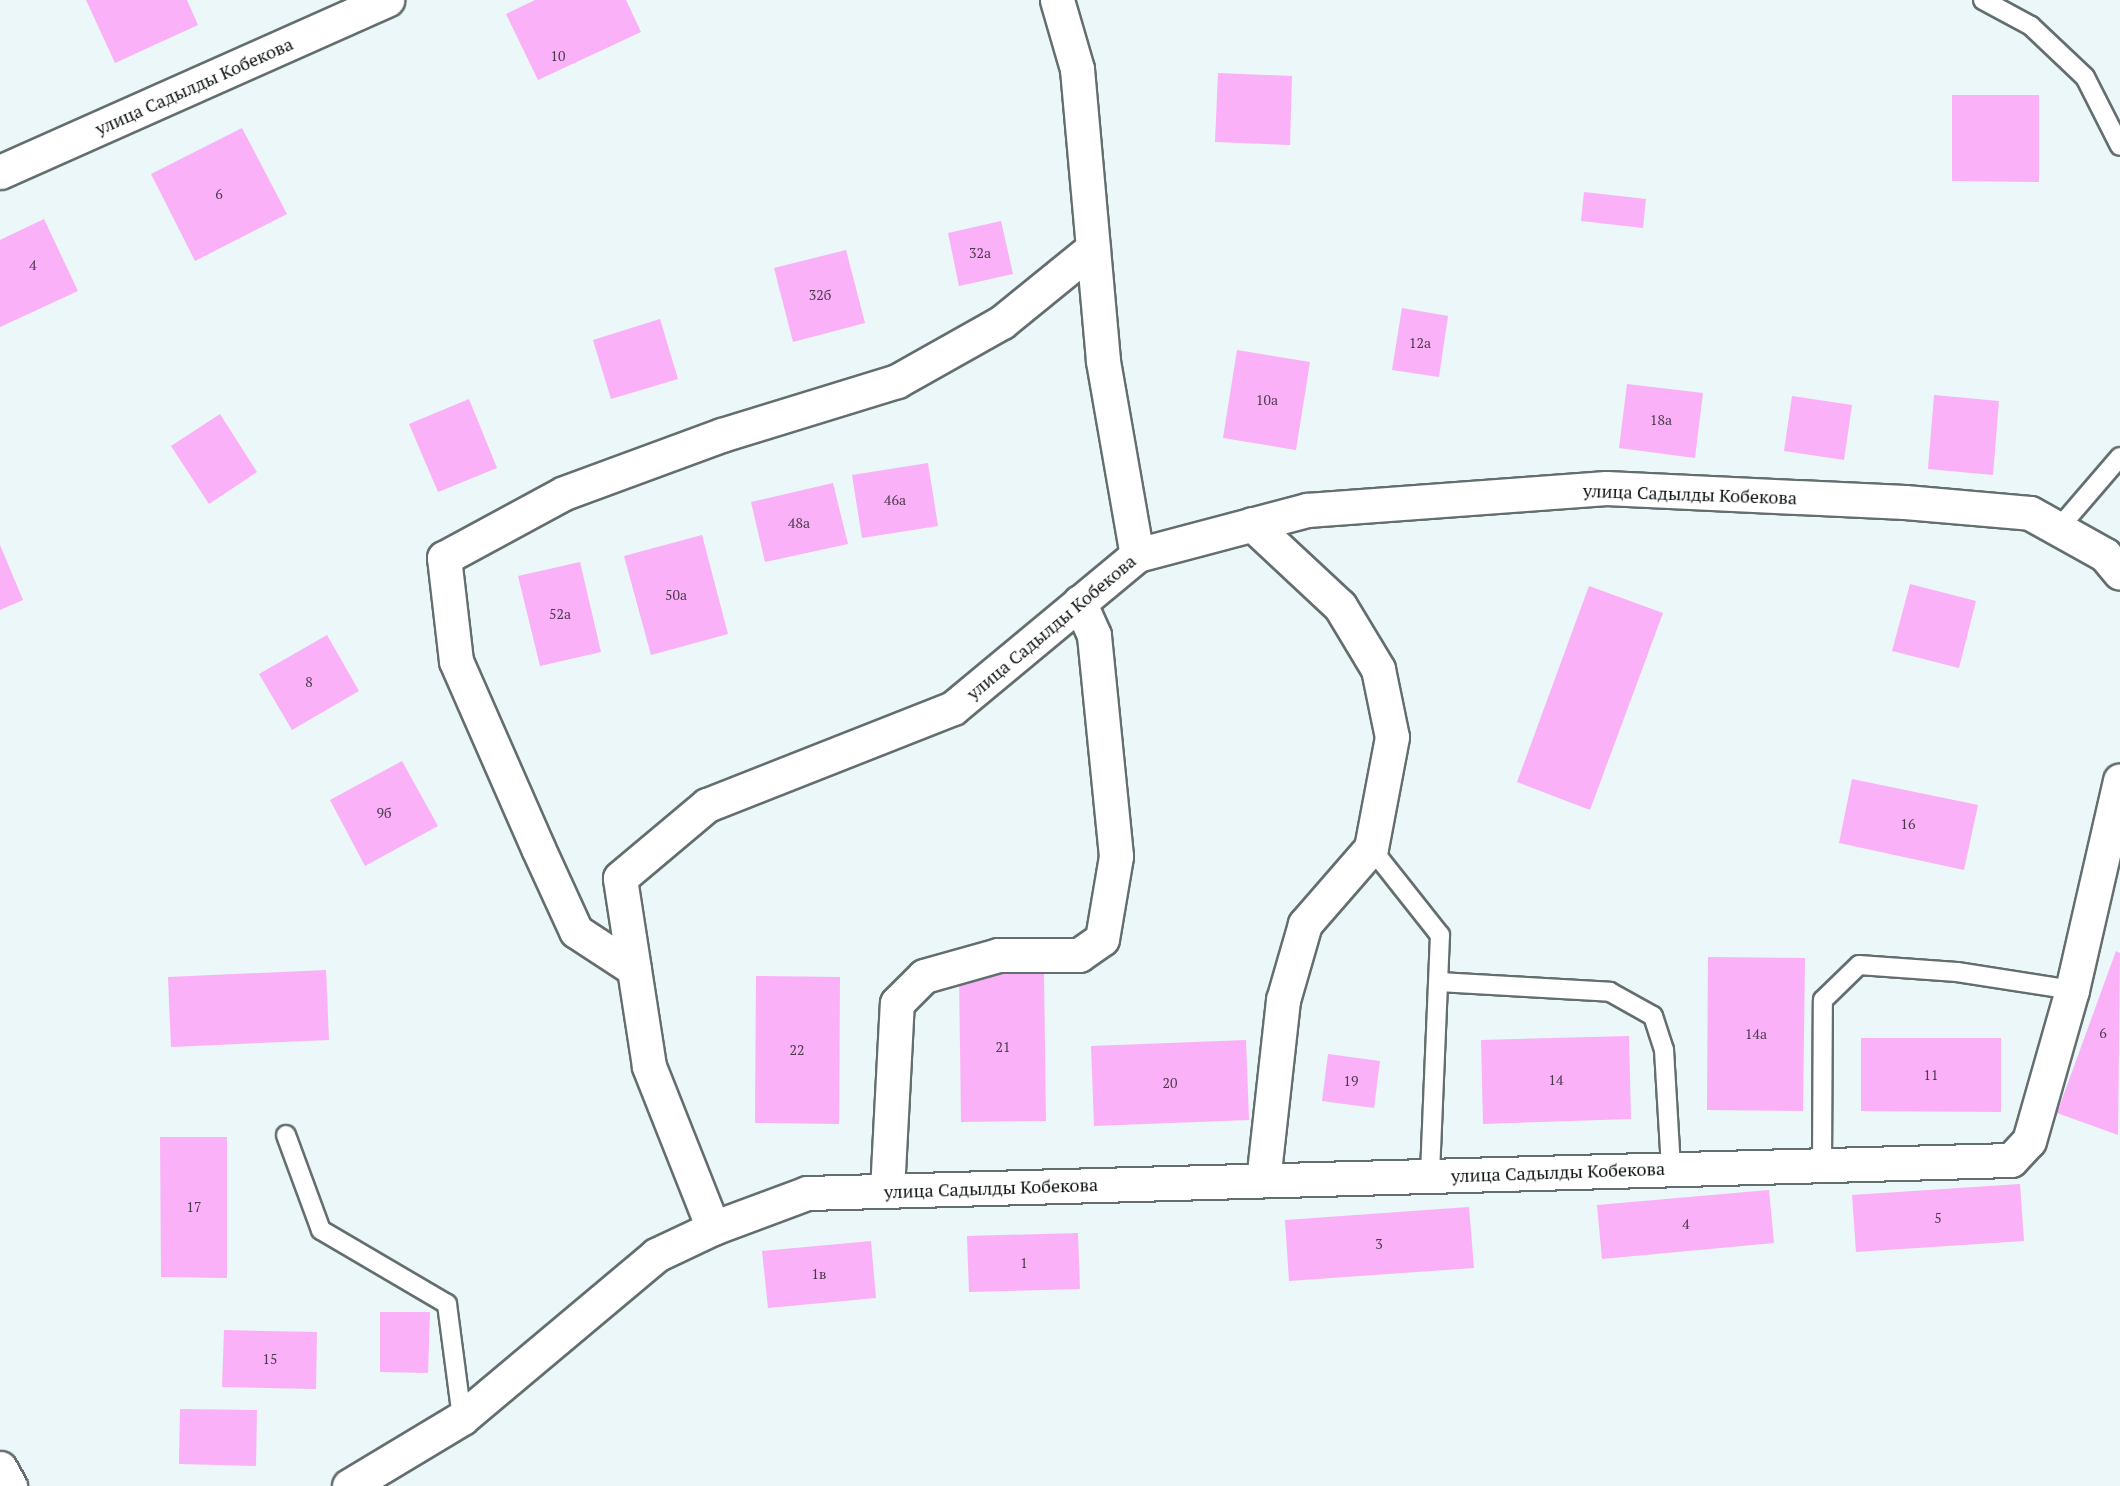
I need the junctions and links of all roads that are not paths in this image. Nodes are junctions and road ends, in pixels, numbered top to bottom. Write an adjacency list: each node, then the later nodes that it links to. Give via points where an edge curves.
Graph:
1 (387, 0): 5 (street, улица Садылды Кобекова)
2 (1057, 0): 6 (street, via 1077,69)
3 (1983, 0): 4 (lane, via 2031,26 2085,77)
4 (2120, 146)
5 (0, 172)
6 (1093, 248): 10 (street, via 1103,361); 15 (street, via 1002,322 897,381 722,435 564,493 444,558 456,661 543,860 576,931)
7 (2120, 457): 9 (lane)
8 (1252, 524): 9 (street, улица Садылды Кобекова, via 1307,510 1606,488 2030,513); 10 (street, улица Садылды Кобекова); 14 (street, via 1340,606 1378,669 1392,737)
9 (2058, 529): 11 (street, улица Садылды Кобекова, via 2105,555)
10 (1137, 555): 12 (street, улица Садылды Кобекова)
11 (2120, 573)
12 (1079, 602): 15 (street, улица Садылды Кобекова, via 953,708 708,805 620,877); 23 (street, via 1094,635 1116,856 1102,939 1079,956 998,955 924,976 897,1003)
13 (2120, 780): 17 (street, улица Садылды Кобекова)
14 (1371, 848): 16 (lane, via 1440,935); 22 (street, via 1305,924 1283,1000)
15 (634, 969): 24 (street, улица Садылды Кобекова, via 649,1066)
16 (1439, 982): 20 (lane, via 1611,992 1653,1016 1664,1050); 21 (lane)
17 (2072, 990): 19 (street, улица Садылды Кобекова, via 2029,1141 2011,1160); 19 (lane, via 1957,972 1859,965 1823,1000)
18 (286, 1135): 25 (lane, via 321,1230 447,1304)
19 (1822, 1165): 20 (street, улица Садылды Кобекова)
20 (1671, 1169): 21 (street, улица Садылды Кобекова)
21 (1430, 1176): 22 (street, улица Садылды Кобекова)
22 (1264, 1180): 23 (street, улица Садылды Кобекова)
23 (887, 1191): 24 (street, улица Садылды Кобекова, via 807,1193)
24 (713, 1228): 25 (street, улица Садылды Кобекова, via 656,1255)
25 (462, 1418): 28 (street, улица Садылды Кобекова)
26 (0, 1468): 27 (street)
27 (10, 1486)
28 (349, 1486)

